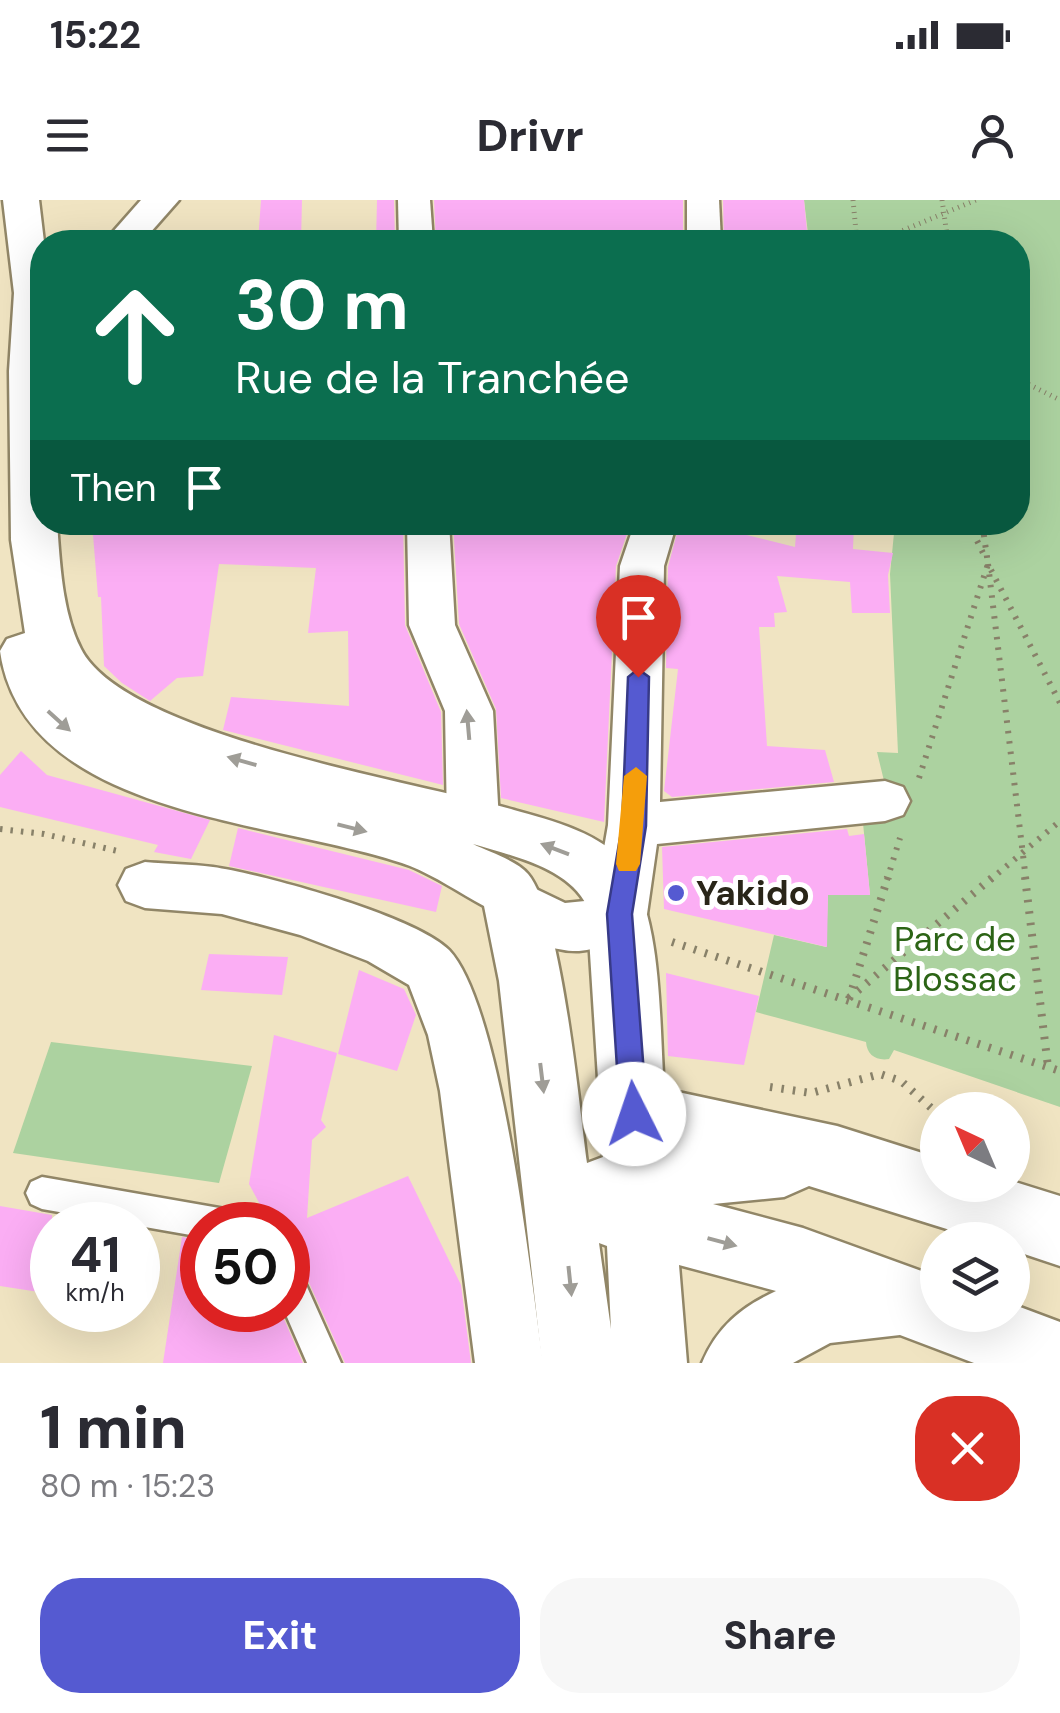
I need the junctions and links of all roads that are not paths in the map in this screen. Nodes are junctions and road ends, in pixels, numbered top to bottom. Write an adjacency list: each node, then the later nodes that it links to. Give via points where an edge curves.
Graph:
1 (161, 200): 5 (main road)
2 (414, 200): 6 (street)
3 (702, 200): 7 (street)
4 (22, 218): 8 (main road)
5 (133, 230)
6 (415, 230)
7 (703, 230)
8 (30, 251)
9 (30, 309): 10 (main road, via 15,338)
10 (30, 363)
11 (34, 535): 19 (main road, one-way to 19, via 24,651 46,709 81,742 190,788 424,846 484,874)
12 (35, 535): 16 (main road, one-way to 12, via 238,760 142,728 105,708 74,683 60,661)
13 (429, 535): 16 (street, one-way to 13, via 469,711 432,625)
14 (652, 535): 17 (street, via 642,566)
15 (901, 807): 17 (street)
16 (473, 822): 20 (main road, one-way to 16, via 584,861)
17 (634, 826): 20 (street)
18 (146, 885): 26 (street, via 219,890 393,947 431,970 448,1000)
19 (512, 901): 20 (street, via 562,927); 24 (main road, one-way to 24)
20 (642, 927): 21 (main road)
21 (634, 1114): 22 (main road); 25 (main road)
22 (837, 1159): 25 (main road, via 717,1170); 28 (main road)
23 (42, 1193): 27 (lane)
24 (561, 1198): 25 (main road); 26 (street); 36 (main road, one-way to 36)
25 (639, 1202): 29 (main road, one-way to 29); 37 (main road)
26 (490, 1204): 35 (street)
27 (180, 1217)
28 (1060, 1232)
29 (920, 1307)
30 (920, 1308): 38 (main road, via 859,1298 837,1303 796,1320)
31 (310, 1331): 34 (lane)
32 (989, 1332): 33 (main road)
33 (1060, 1358)
34 (324, 1363)
35 (509, 1363)
36 (579, 1363)
37 (650, 1363)
38 (739, 1363)

